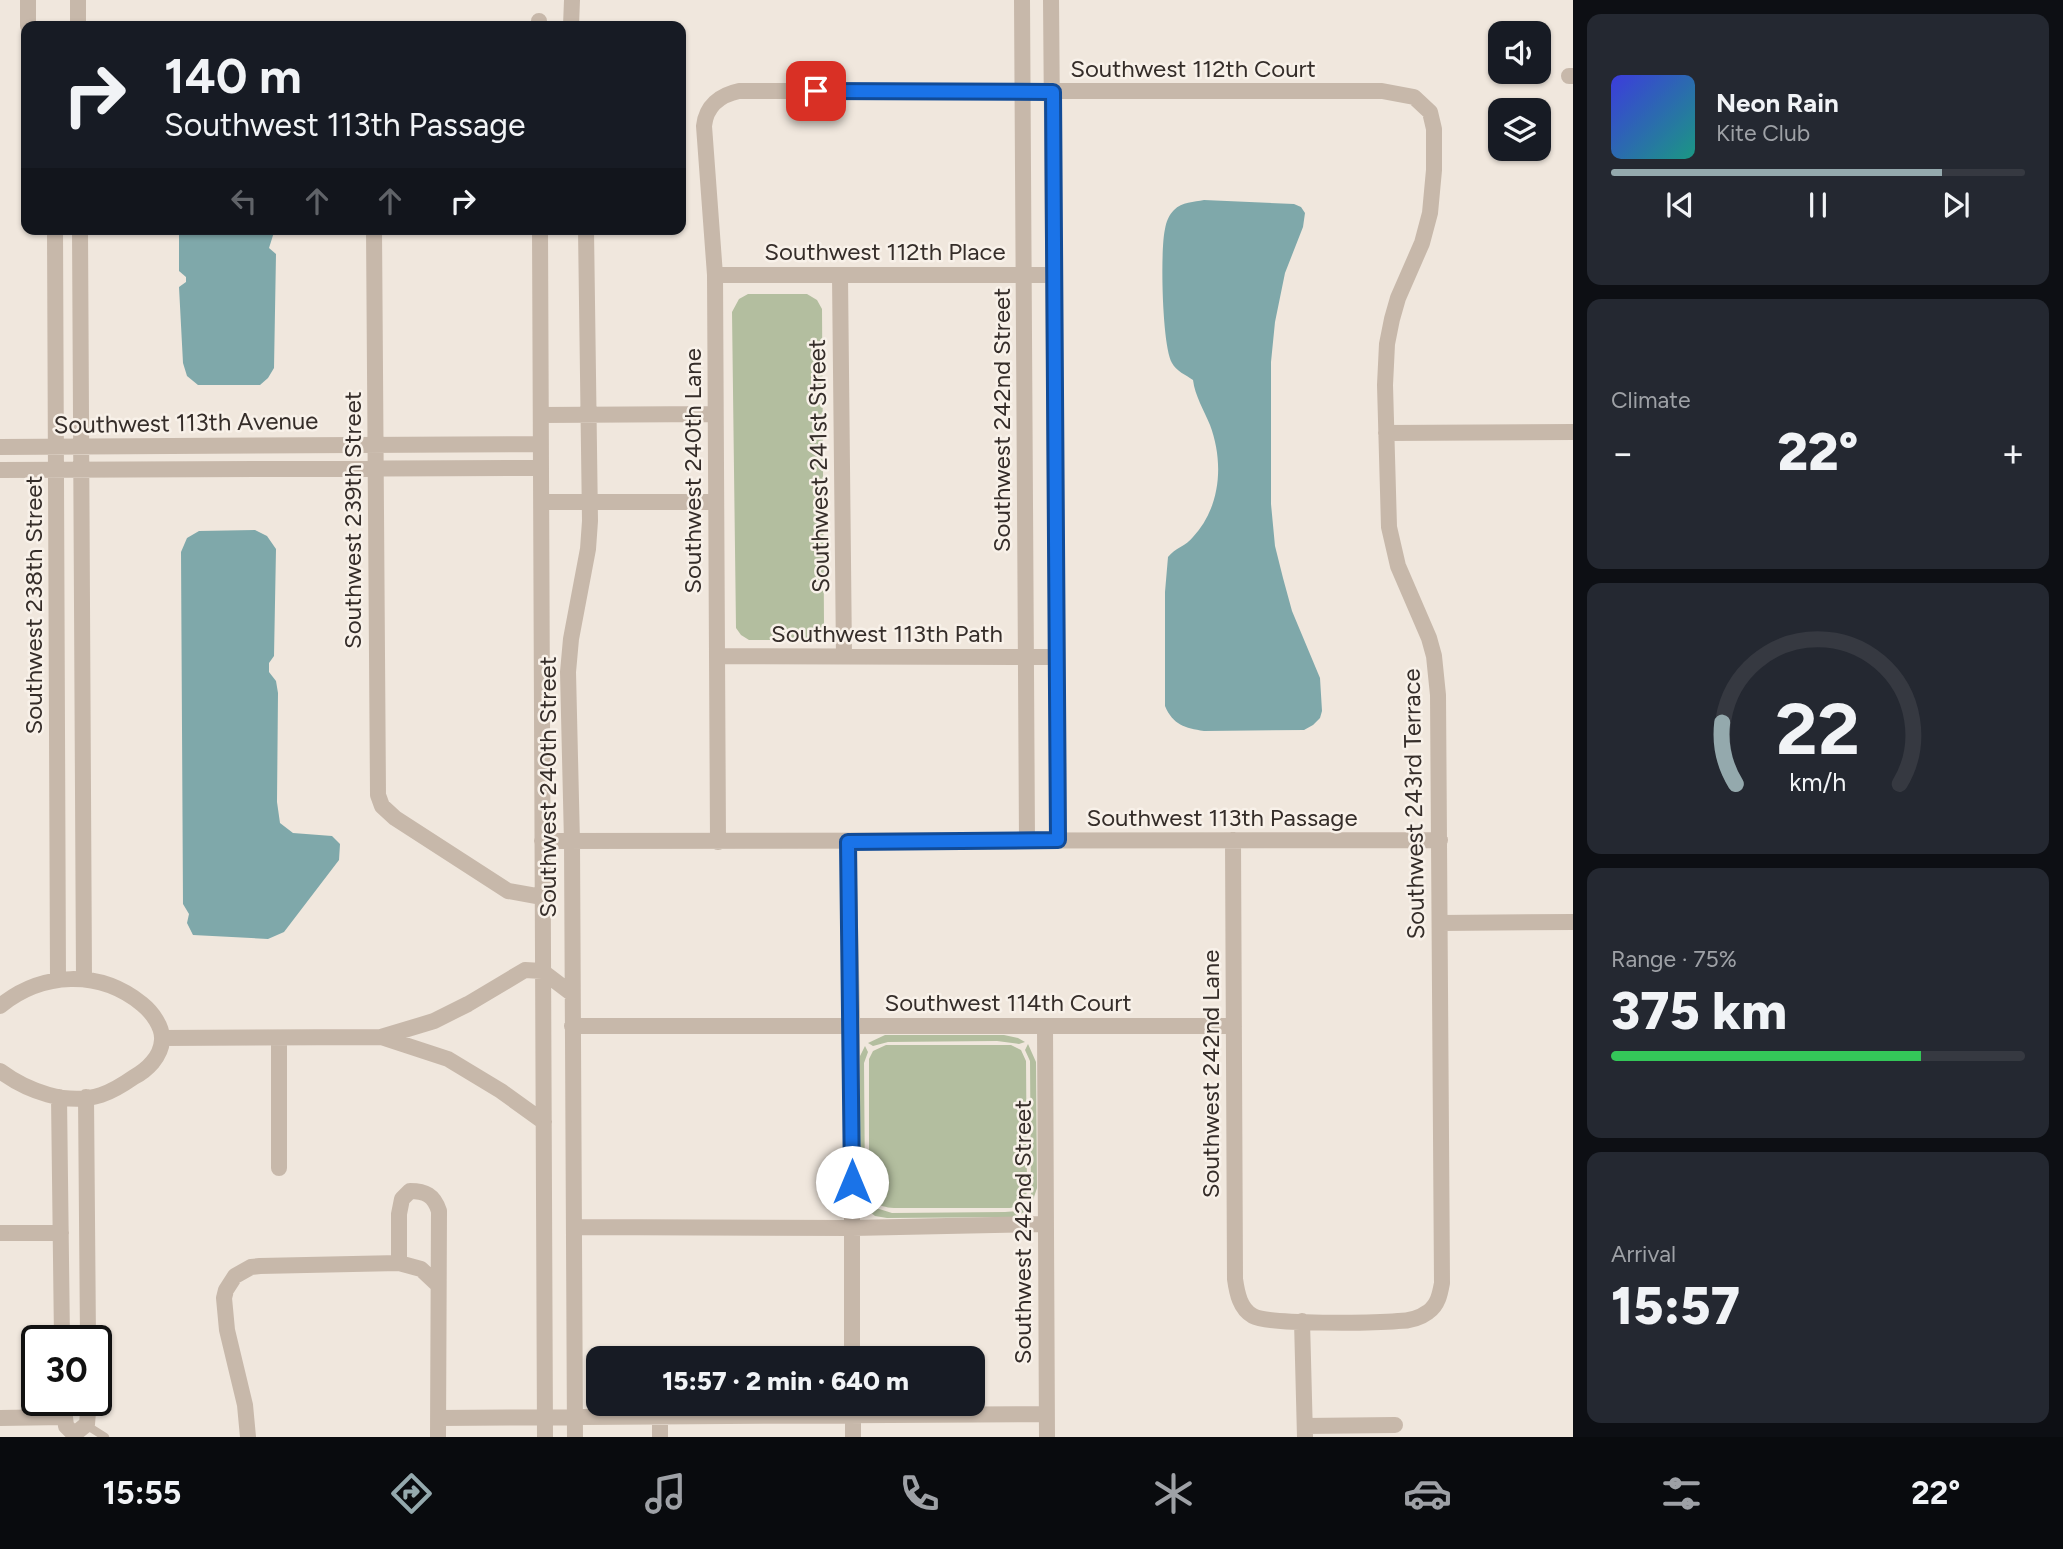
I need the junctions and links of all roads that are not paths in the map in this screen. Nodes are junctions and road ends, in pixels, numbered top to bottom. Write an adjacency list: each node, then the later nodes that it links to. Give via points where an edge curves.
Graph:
1 (28, 0): 6 (street)
2 (78, 0): 7 (street)
3 (572, 0): 8 (street)
4 (1022, 0): 9 (street, Southwest 242nd Street)
5 (1051, 0): 10 (street)
6 (28, 21)
7 (78, 21)
8 (571, 21)
9 (1023, 92): 10 (street, Southwest 112th Court); 12 (street, Southwest 112th Court, via 738,91); 20 (street, Southwest 242nd Street)
10 (1053, 92): 11 (street, Southwest 112th Court, via 1382,91 1407,94); 21 (street)
11 (1421, 102): 26 (street, Southwest 243rd Terrace, via 1430,112 1434,129 1432,195 1427,229 1392,319 1385,363)
12 (715, 103): 18 (street, Southwest 240th Lane, via 705,126)
13 (55, 235): 29 (street, Southwest 238th Street)
14 (80, 235): 30 (street, Southwest 238th Street)
15 (374, 235): 27 (street, Southwest 239th Street)
16 (540, 235): 23 (street, Southwest 240th Street)
17 (586, 235): 24 (street, Southwest 240th Street)
18 (715, 275): 19 (street, Southwest 112th Place); 22 (street, Southwest 240th Lane)
19 (840, 275): 20 (street, Southwest 112th Place); 41 (street, Southwest 241st Street)
20 (1023, 275): 21 (street, Southwest 112th Place); 42 (street, Southwest 242nd Street)
21 (1055, 275): 43 (street)
22 (715, 414): 24 (street); 39 (street, Southwest 240th Lane)
23 (541, 415): 24 (street); 28 (street, Southwest 240th Street)
24 (589, 415): 38 (street, Southwest 240th Street)
25 (1573, 432): 26 (street)
26 (1386, 433): 47 (street, Southwest 243rd Terrace, via 1392,546 1435,665)
27 (375, 444): 28 (street, Southwest 113th Avenue); 30 (street, Southwest 113th Avenue); 33 (street, Southwest 239th Street)
28 (541, 444): 32 (street, Southwest 240th Street)
29 (56, 446): 30 (street, Southwest 113th Avenue); 31 (street, Southwest 113th Avenue); 35 (street, Southwest 238th Street)
30 (81, 446): 36 (street, Southwest 238th Street)
31 (0, 447)
32 (541, 468): 33 (street, Southwest 113th Avenue); 37 (street, Southwest 240th Street)
33 (374, 469): 36 (street, Southwest 113th Avenue); 52 (street, Southwest 239th Street, via 379,799 384,808 508,891)
34 (0, 470): 35 (street, Southwest 113th Avenue)
35 (56, 470): 36 (street, Southwest 113th Avenue); 57 (street, Southwest 238th Street)
36 (81, 470): 56 (street, Southwest 238th Street)
37 (542, 502): 38 (street); 48 (street, Southwest 240th Street)
38 (590, 502): 39 (street); 49 (street, Southwest 240th Street, via 588,549 569,658)
39 (716, 502): 40 (street, Southwest 240th Lane)
40 (717, 656): 41 (street, Southwest 113th Path); 50 (street, Southwest 240th Lane)
41 (844, 656): 42 (street, Southwest 113th Path)
42 (1026, 657): 43 (street, Southwest 113th Path); 44 (street, Southwest 242nd Street)
43 (1057, 657): 45 (street)
44 (1027, 840): 45 (street, Southwest 113th Passage); 51 (street, Southwest 113th Passage)
45 (1058, 840): 46 (street, Southwest 113th Passage)
46 (1233, 840): 47 (street, Southwest 113th Passage); 64 (street, Southwest 242nd Lane)
47 (1440, 840): 53 (street, Southwest 243rd Terrace)
48 (542, 841): 49 (street, Southwest 113th Passage); 52 (street, Southwest 240th Street)
49 (572, 842): 50 (street, Southwest 113th Passage); 58 (street, Southwest 240th Street)
50 (718, 842): 51 (street, Southwest 113th Passage)
51 (848, 842): 62 (street)
52 (542, 897): 55 (street, Southwest 240th Street)
53 (1440, 922): 54 (street); 82 (street, Southwest 243rd Terrace, via 1442,1283 1436,1304 1420,1316 1397,1321)
54 (1573, 922)
55 (542, 971): 58 (street); 60 (street, via 525,970); 72 (street, Southwest 240th Street)
56 (84, 979): 57 (street); 66 (street, via 128,993 155,1017)
57 (58, 980): 59 (street, via 24,990)
58 (571, 993): 61 (street, Southwest 240th Street)
59 (0, 1006)
60 (434, 1021): 65 (street); 68 (street, via 426,1039)
61 (572, 1026): 62 (street, Southwest 114th Court); 73 (street, Southwest 240th Street)
62 (852, 1026): 63 (street, Southwest 114th Court); 77 (street)
63 (1045, 1026): 64 (street, Southwest 114th Court); 75 (street, Southwest 242nd Street)
64 (1234, 1026): 82 (street, Southwest 242nd Lane, via 1235,1279 1242,1306 1253,1316)
65 (381, 1037): 67 (street); 68 (street)
66 (162, 1038): 67 (street); 71 (street, via 155,1059 140,1074 101,1095)
67 (279, 1038): 74 (street)
68 (435, 1054): 72 (street, via 502,1091)
69 (0, 1071): 70 (street)
70 (59, 1097): 71 (street); 79 (street)
71 (86, 1097): 84 (street)
72 (544, 1129): 73 (street); 94 (street, Southwest 240th Street)
73 (574, 1136): 76 (street, Southwest 240th Street)
74 (279, 1168)
75 (1046, 1224): 77 (street); 87 (street, Southwest 242nd Street)
76 (575, 1227): 77 (street); 95 (street, Southwest 240th Street)
77 (852, 1228): 85 (street)
78 (0, 1233): 79 (street)
79 (61, 1233): 83 (street)
80 (399, 1263): 81 (street, via 421,1269); 81 (street, via 402,1199 410,1191 425,1192 439,1211); 101 (street, via 242,1270 226,1290 225,1305)
81 (438, 1285): 93 (street)
82 (1302, 1321): 99 (street)
83 (62, 1325)
84 (88, 1325)
85 (852, 1346)
86 (985, 1413): 87 (street)
87 (1046, 1414): 107 (street, Southwest 242nd Street)
88 (87, 1416): 97 (street)
89 (708, 1416): 96 (street)
90 (853, 1416): 106 (street)
91 (64, 1417): 92 (street); 97 (street, via 71,1431 81,1431)
92 (0, 1418)
93 (438, 1418): 94 (street); 102 (street)
94 (545, 1418): 95 (street); 103 (street, Southwest 240th Street)
95 (575, 1418): 96 (street); 104 (street, Southwest 240th Street)
96 (660, 1418): 105 (street)
97 (86, 1425): 100 (lane)
98 (1395, 1425): 99 (street)
99 (1305, 1432)
100 (105, 1437)
101 (248, 1437)
102 (438, 1437)
103 (545, 1437)
104 (575, 1437)
105 (660, 1437)
106 (853, 1437)
107 (1047, 1437)

